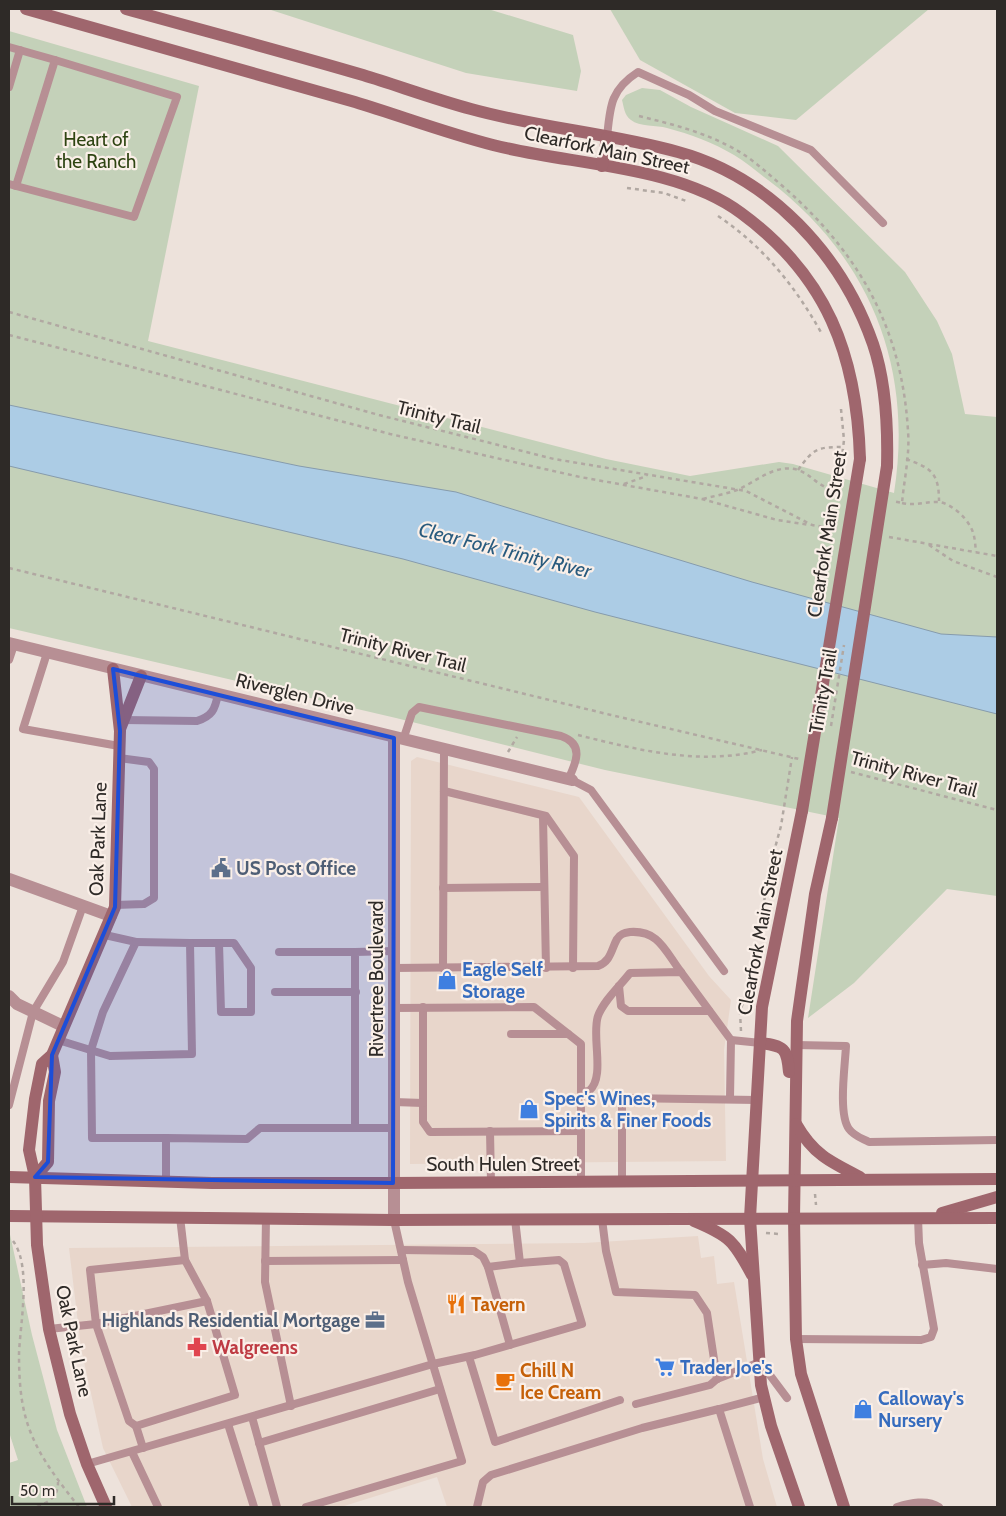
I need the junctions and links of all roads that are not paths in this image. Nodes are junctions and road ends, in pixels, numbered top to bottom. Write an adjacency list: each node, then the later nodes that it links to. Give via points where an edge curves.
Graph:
1 (26, 9): 8 (street, Clearfork Main Street, via 460,136)
2 (126, 9): 7 (street, Clearfork Main Street, via 364,75 468,109)
3 (9, 47): 4 (lane)
4 (20, 50): 5 (lane); 6 (lane)
5 (55, 60): 9 (lane); 9 (lane, via 177,97 134,216)
6 (9, 87)
7 (607, 138): 8 (street); 10 (lane, via 615,92 638,72 689,95 715,111 811,150); 56 (street, Clearfork Main Street, bridge, via 680,152 732,174 755,188 792,218 826,255 853,297 874,346 884,396 887,466 832,818 806,947)
8 (602, 166): 55 (street, Clearfork Main Street, bridge, via 672,180 707,193 739,211 773,238 804,272 828,310 846,354 856,400 860,459 802,811 762,1007)
9 (12, 185)
10 (883, 223)
11 (11, 644): 12 (street, Riverglen Drive); 13 (lane)
12 (47, 653): 14 (street, Riverglen Drive); 20 (lane, via 24,729)
13 (9, 660)
14 (113, 669): 15 (street, Riverglen Drive); 17 (street, Oak Park Lane)
15 (141, 676): 16 (street, Riverglen Drive); 17 (street, Oak Park Lane)
16 (218, 694): 17 (lane, via 215,710 197,721); 18 (street, Riverglen Drive)
17 (122, 725): 20 (street, Oak Park Lane)
18 (399, 739): 19 (street, Riverglen Drive); 21 (lane, via 412,713 419,707 561,736 575,745 577,761); 33 (street, Rivertree Boulevard)
19 (444, 750): 21 (street, Riverglen Drive); 22 (lane)
20 (119, 752): 28 (street, Oak Park Lane); 28 (lane, via 149,762 154,769 154,898 144,904)
21 (570, 780): 40 (lane, via 591,790)
22 (444, 791): 23 (lane); 26 (lane)
23 (544, 816): 25 (lane); 39 (lane, via 574,856)
24 (9, 879): 27 (street)
25 (544, 887): 26 (lane); 38 (lane)
26 (443, 888): 37 (lane)
27 (84, 906): 28 (street); 49 (lane, via 63,962)
28 (113, 910): 29 (street, Oak Park Lane)
29 (104, 935): 30 (lane); 50 (street, Oak Park Lane)
30 (136, 942): 31 (lane); 57 (lane, via 103,1012)
31 (190, 943): 32 (lane); 57 (lane, via 192,1054 110,1056)
32 (219, 943): 32 (lane, via 221,1012 251,1012 251,968 234,943)
33 (395, 951): 35 (lane); 36 (street, Rivertree Boulevard)
34 (279, 952): 35 (lane)
35 (355, 952): 44 (lane)
36 (395, 968): 37 (lane); 47 (street, Rivertree Boulevard)
37 (442, 968): 38 (lane)
38 (546, 968): 39 (lane)
39 (573, 968): 41 (lane, via 605,964 618,936 638,932 649,933 656,938)
40 (724, 971)
41 (681, 972): 42 (lane, via 630,972); 48 (lane)
42 (619, 986): 48 (lane, via 621,1006 628,1011); 59 (lane, via 598,1017 597,1082 589,1091)
43 (275, 992): 44 (lane)
44 (356, 992): 67 (lane)
45 (9, 996): 49 (street)
46 (422, 1007): 47 (lane); 52 (lane, via 534,1007); 63 (lane)
47 (394, 1008): 62 (street, Rivertree Boulevard)
48 (709, 1011): 54 (lane)
49 (33, 1012): 50 (street); 65 (lane)
50 (63, 1026): 53 (street, Oak Park Lane)
51 (511, 1034): 52 (lane)
52 (568, 1034): 59 (lane, via 582,1044)
53 (58, 1040): 57 (lane); 58 (street, Oak Park Lane)
54 (731, 1040): 55 (lane); 60 (lane)
55 (760, 1043): 61 (street, Clearfork Main Street); 64 (street, via 779,1045 784,1050)
56 (796, 1045): 64 (street, Clearfork Main Street); 72 (lane, via 846,1046 843,1114 855,1136 869,1142)
57 (91, 1050): 71 (lane, via 92,1138)
58 (52, 1055): 74 (street, Oak Park Lane, via 55,1072 49,1101 48,1162); 74 (street, Oak Park Lane, via 42,1064 35,1099 29,1150)
59 (581, 1092): 70 (lane)
60 (730, 1098): 61 (lane); 81 (lane, via 622,1098)
61 (757, 1100): 78 (street, Clearfork Main Street)
62 (394, 1102): 63 (lane); 68 (street, Rivertree Boulevard)
63 (423, 1103): 69 (lane, via 423,1122 430,1132)
64 (796, 1104): 66 (street, Clearfork Main Street)
65 (9, 1105)
66 (796, 1123): 75 (street, via 806,1141 825,1159); 77 (street, Clearfork Main Street)
67 (355, 1128): 68 (lane); 71 (lane, via 260,1128 247,1139)
68 (394, 1128): 83 (street, Rivertree Boulevard)
69 (490, 1131): 70 (lane); 82 (lane)
70 (581, 1131): 80 (lane)
71 (166, 1138): 79 (lane)
72 (997, 1140)
73 (9, 1177): 74 (street, South Hulen Street)
74 (35, 1177): 79 (street, South Hulen Street); 86 (street, Oak Park Lane)
75 (862, 1178): 76 (street, South Hulen Street); 77 (street, South Hulen Street)
76 (997, 1179)
77 (794, 1180): 78 (street, South Hulen Street); 90 (street, Clearfork Main Street)
78 (751, 1181): 81 (street, South Hulen Street); 89 (street, Clearfork Main Street)
79 (166, 1182): 83 (street, South Hulen Street)
80 (581, 1182): 81 (street, South Hulen Street); 82 (street, South Hulen Street)
81 (622, 1182)
82 (491, 1183): 83 (street, South Hulen Street)
83 (393, 1184): 96 (street, Rivertree Boulevard)
84 (997, 1197): 91 (street)
85 (9, 1216): 86 (street)
86 (34, 1216): 87 (street); 108 (street, Oak Park Lane)
87 (180, 1217): 88 (street); 98 (lane)
88 (266, 1218): 96 (street); 100 (lane)
89 (750, 1218): 90 (street); 95 (street); 105 (street, Clearfork Main Street)
90 (794, 1218): 91 (street); 109 (street, Clearfork Main Street)
91 (918, 1218): 92 (street); 102 (lane)
92 (997, 1218)
93 (516, 1219): 94 (street); 96 (street); 101 (lane)
94 (602, 1219): 95 (street); 114 (lane, via 616,1292 695,1295 707,1313)
95 (690, 1219): 105 (street, via 721,1232 739,1250)
96 (394, 1220): 97 (lane)
97 (401, 1250): 99 (lane); 103 (lane, via 474,1252)
98 (185, 1260): 106 (lane); 107 (lane, via 90,1270)
99 (403, 1260): 100 (lane); 113 (lane)
100 (265, 1261): 120 (lane, via 265,1282)
101 (520, 1263): 103 (lane); 110 (lane, via 559,1260 564,1264 582,1324)
102 (922, 1265): 104 (lane); 109 (lane, via 934,1329 931,1337 921,1340)
103 (488, 1267): 110 (lane)
104 (997, 1269)
105 (754, 1279): 112 (street, Clearfork Main Street)
106 (208, 1301): 107 (lane); 124 (lane, via 236,1394)
107 (96, 1324): 108 (lane); 124 (lane, via 128,1421)
108 (49, 1329): 128 (street, Oak Park Lane, via 70,1414)
109 (796, 1339): 137 (street, Clearfork Main Street, via 801,1374)
110 (510, 1345): 111 (lane)
111 (469, 1357): 113 (lane); 118 (lane, via 495,1442)
112 (760, 1362): 114 (lane); 116 (street, Clearfork Main Street); 117 (lane)
113 (433, 1364): 115 (lane); 120 (lane)
114 (717, 1379): 119 (lane, via 710,1385)
115 (440, 1389): 125 (lane); 133 (lane, via 462,1461)
116 (764, 1397): 121 (lane); 136 (street, Clearfork Main Street)
117 (787, 1398)
118 (620, 1400)
119 (636, 1404)
120 (291, 1406): 122 (lane)
121 (719, 1409): 134 (lane, via 642,1428 491,1475 483,1482); 135 (lane)
122 (252, 1417): 123 (lane); 125 (lane)
123 (228, 1424): 126 (lane); 131 (lane)
124 (136, 1426): 126 (lane)
125 (259, 1443): 132 (lane)
126 (144, 1448): 127 (lane)
127 (132, 1452): 128 (lane); 130 (lane)
128 (87, 1464): 129 (street, Oak Park Lane)
129 (106, 1507)
130 (158, 1507)
131 (254, 1507)
132 (277, 1507)
133 (306, 1507)
134 (477, 1507)
135 (750, 1507)
136 (799, 1507)
137 (844, 1507)
138 (897, 1507): 139 (lane, via 932,1503)
139 (939, 1507)

